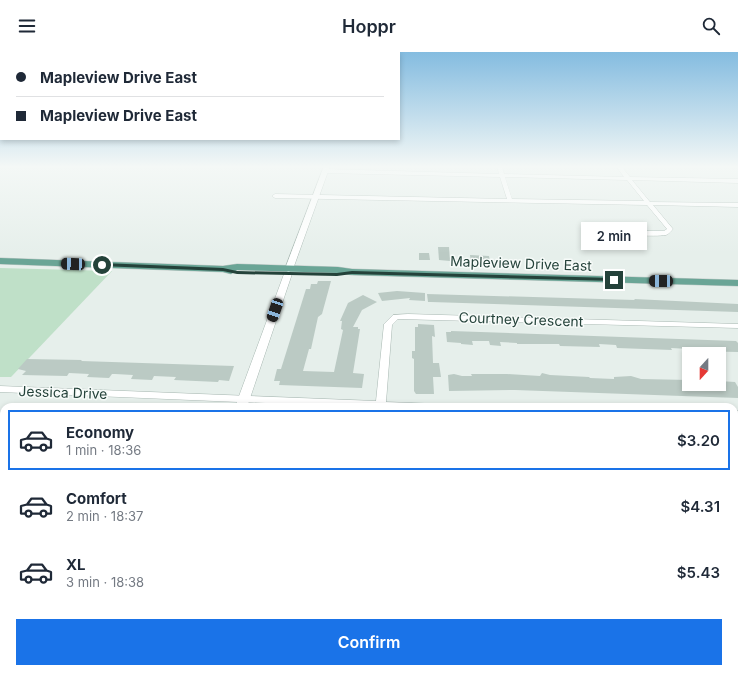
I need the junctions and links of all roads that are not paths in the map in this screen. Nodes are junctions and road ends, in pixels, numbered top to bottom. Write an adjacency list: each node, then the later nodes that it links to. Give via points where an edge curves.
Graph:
1 (508, 195): 5 (street)
2 (642, 195): 6 (street)
3 (275, 196): 4 (street)
4 (316, 196): 5 (street); 10 (street)
5 (510, 200): 6 (street)
6 (648, 203): 7 (street); 8 (street, via 670,229 666,233 627,233)
7 (738, 205)
8 (607, 229)
9 (0, 261): 10 (main road, Mapleview Drive East, via 223,269 237,272)
10 (289, 271): 11 (main road, Mapleview Drive East, via 337,275 352,272); 14 (street)
11 (738, 284)
12 (738, 326): 15 (street, Courtney Crescent, via 396,317 388,324)
13 (0, 390): 14 (street, Jessica Drive)
14 (243, 403)
15 (381, 403)

